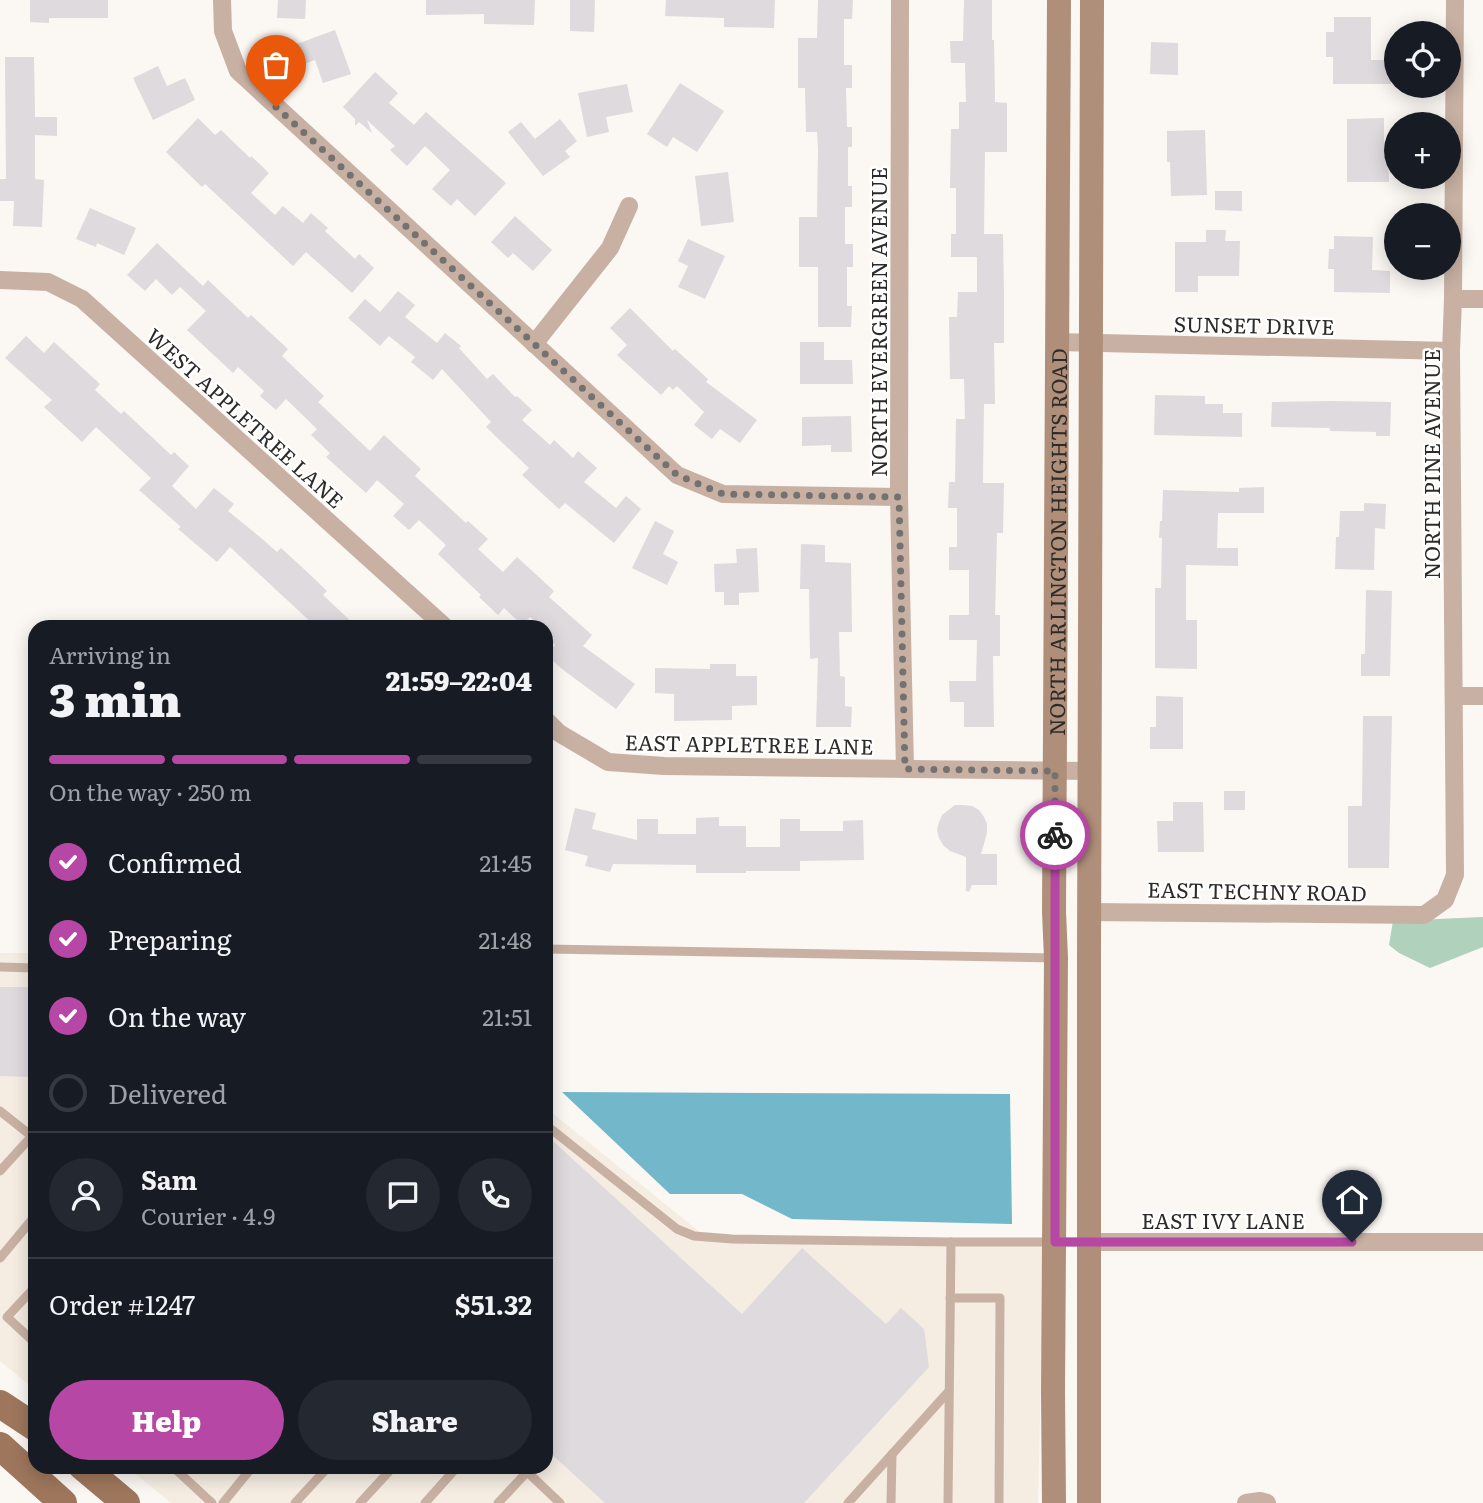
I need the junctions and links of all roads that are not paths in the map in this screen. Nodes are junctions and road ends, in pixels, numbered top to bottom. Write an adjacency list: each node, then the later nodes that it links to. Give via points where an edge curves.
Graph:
1 (222, 0): 12 (street, via 223,31 237,71)
2 (900, 0): 14 (street, NORTH EVERGREEN AVENUE)
3 (1059, 0): 10 (main road, NORTH ARLINGTON HEIGHTS ROAD)
4 (1093, 0): 11 (main road, NORTH ARLINGTON HEIGHTS ROAD)
5 (1455, 0): 8 (street, NORTH PINE AVENUE)
6 (629, 206): 12 (street, via 610,248)
7 (0, 280): 15 (street, WEST APPLETREE LANE, via 48,282 82,299)
8 (1453, 299): 9 (street); 13 (street, NORTH PINE AVENUE)
9 (1483, 299)
10 (1057, 342): 11 (street, SUNSET DRIVE); 20 (main road, NORTH ARLINGTON HEIGHTS ROAD)
11 (1091, 343): 13 (street, SUNSET DRIVE); 21 (main road, NORTH ARLINGTON HEIGHTS ROAD)
12 (534, 344): 14 (street, via 677,475 723,494)
13 (1451, 351): 16 (street, NORTH PINE AVENUE)
14 (899, 497): 19 (street, NORTH EVERGREEN AVENUE)
15 (437, 620)
16 (1454, 696): 17 (street); 23 (street, NORTH PINE AVENUE, via 1455,875 1445,900)
17 (1483, 696)
18 (553, 727): 19 (street, EAST APPLETREE LANE, via 608,762)
19 (905, 769): 20 (street, EAST APPLETREE LANE)
20 (1055, 771): 21 (street, EAST APPLETREE LANE); 25 (main road, NORTH ARLINGTON HEIGHTS ROAD)
21 (1090, 771): 22 (main road, NORTH ARLINGTON HEIGHTS ROAD)
22 (1089, 912): 23 (street, EAST TECHNY ROAD); 36 (main road, NORTH ARLINGTON HEIGHTS ROAD)
23 (1424, 915)
24 (553, 948): 25 (lane)
25 (1056, 958): 35 (main road, NORTH ARLINGTON HEIGHTS ROAD)
26 (0, 967): 27 (lane)
27 (28, 968)
28 (0, 1111): 30 (lane)
29 (553, 1132): 34 (lane, via 677,1229 694,1236)
30 (28, 1134)
31 (28, 1143): 32 (lane)
32 (0, 1171)
33 (28, 1224): 38 (lane)
34 (951, 1242): 35 (lane); 40 (lane)
35 (1055, 1242): 36 (lane); 70 (main road, NORTH ARLINGTON HEIGHTS ROAD)
36 (1089, 1242): 37 (street, EAST IVY LANE); 71 (main road, NORTH ARLINGTON HEIGHTS ROAD)
37 (1483, 1242)
38 (0, 1258)
39 (28, 1294): 41 (lane, via 7,1317)
40 (950, 1298): 42 (lane); 69 (lane, via 1000,1298)
41 (28, 1336)
42 (949, 1391): 46 (lane); 68 (lane)
43 (0, 1404): 44 (main road)
44 (28, 1422)
45 (0, 1446): 47 (main road)
46 (892, 1454): 66 (lane); 67 (lane)
47 (28, 1472)
48 (30, 1474): 57 (main road)
49 (92, 1474): 58 (main road)
50 (181, 1474): 59 (lane)
51 (247, 1474): 60 (lane)
52 (318, 1474): 61 (lane)
53 (387, 1474): 62 (lane)
54 (451, 1474): 63 (lane)
55 (520, 1474): 64 (lane)
56 (529, 1474): 65 (lane)
57 (59, 1501)
58 (126, 1503)
59 (212, 1503)
60 (223, 1503)
61 (295, 1503)
62 (360, 1503)
63 (425, 1503)
64 (498, 1503)
65 (560, 1503)
66 (848, 1503)
67 (891, 1503)
68 (948, 1503)
69 (999, 1503)
70 (1054, 1503)
71 (1089, 1503)
72 (1246, 1503): 73 (street)
73 (1267, 1503)

